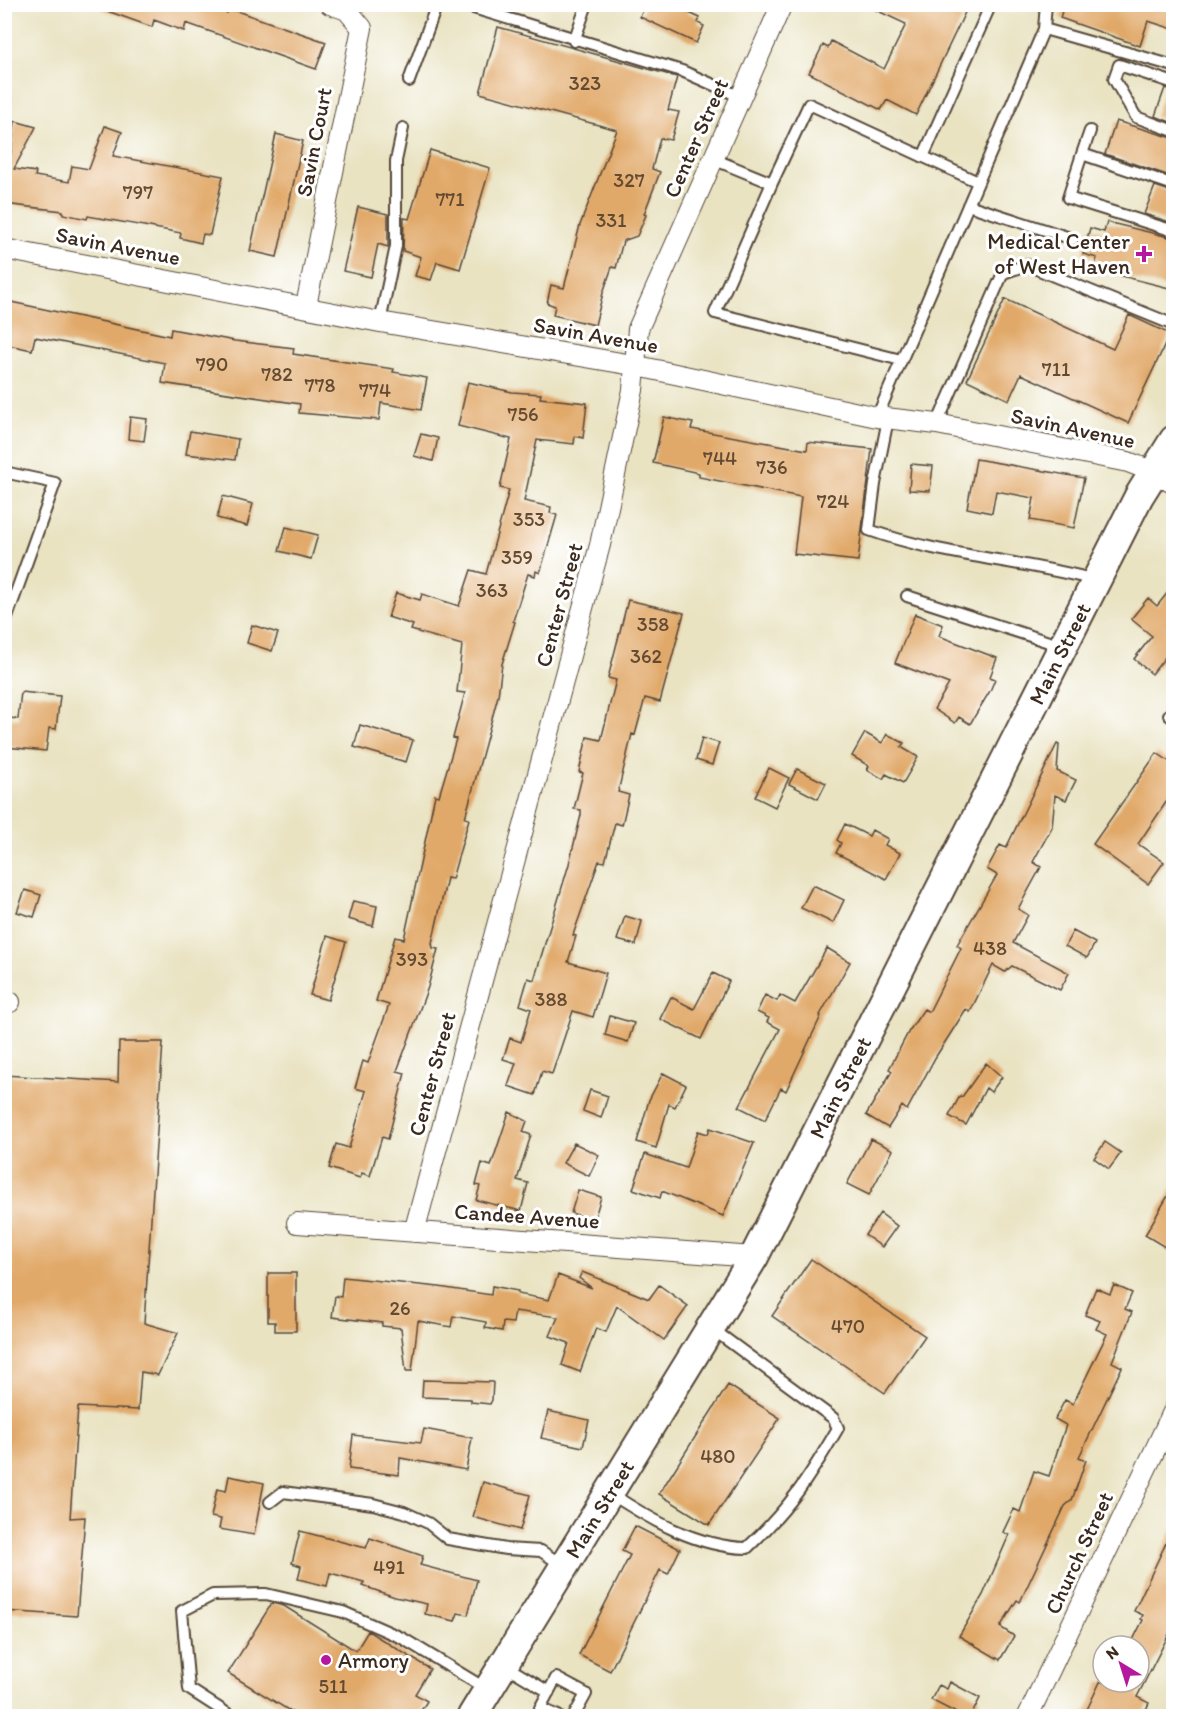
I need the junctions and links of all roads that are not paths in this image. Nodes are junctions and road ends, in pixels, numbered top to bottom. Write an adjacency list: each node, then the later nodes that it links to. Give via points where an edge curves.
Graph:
1 (330, 4): 27 (street, Savin Court, via 347,10 362,28)
2 (437, 4): 11 (lane)
3 (460, 4): 9 (lane)
4 (587, 4): 9 (lane)
5 (782, 4): 13 (street, Center Street)
6 (991, 4): 18 (lane)
7 (1046, 4): 8 (lane)
8 (1044, 29): 10 (lane); 20 (lane)
9 (574, 41): 13 (lane, via 682,71)
10 (1173, 66)
11 (409, 81)
12 (1173, 83): 16 (lane, via 1119,65 1114,79 1136,117)
13 (741, 97): 19 (street, Center Street)
14 (404, 128): 28 (lane, via 396,162 396,246)
15 (1090, 131): 17 (lane)
16 (1173, 131)
17 (1082, 154): 22 (lane); 24 (lane, via 1068,198)
18 (923, 157): 20 (lane); 21 (lane, via 809,104)
19 (713, 159): 21 (lane); 31 (street, Center Street, via 638,329)
20 (978, 182): 23 (lane)
21 (772, 183): 30 (lane, via 715,313)
22 (1173, 185)
23 (968, 205): 25 (lane); 30 (lane)
24 (1173, 231)
25 (1073, 239)
26 (4, 249): 27 (street, Savin Avenue)
27 (306, 306): 28 (street, Savin Avenue)
28 (380, 322): 31 (street, Savin Avenue)
29 (1173, 325): 33 (lane, via 1027,265 1004,273)
30 (901, 360): 32 (lane)
31 (633, 364): 32 (street, Savin Avenue); 44 (street, Center Street, via 633,390 600,545)
32 (883, 418): 33 (street, Savin Avenue); 37 (lane, via 869,530 899,541)
33 (937, 424): 36 (street, Savin Avenue, via 1128,462)
34 (1173, 440): 36 (main road, Main Street)
35 (4, 472): 39 (lane, via 55,483)
36 (1164, 478): 37 (main road, Main Street, via 1139,496)
37 (1097, 581): 40 (main road, Main Street)
38 (907, 596): 40 (lane)
39 (4, 626)
40 (1065, 647): 45 (main road, Main Street)
41 (1173, 709): 42 (lane, via 1169,715)
42 (1173, 719)
43 (297, 1223): 44 (street, Candee Avenue)
44 (414, 1232): 45 (street, Candee Avenue)
45 (754, 1257): 46 (main road, Main Street)
46 (711, 1328): 48 (main road, Main Street); 48 (lane, via 833,1418 838,1428 800,1492 778,1520 747,1548 726,1547 651,1520)
47 (1173, 1410): 58 (street, Church Street)
48 (610, 1493): 50 (main road, Main Street)
49 (270, 1502): 50 (lane, via 283,1492 373,1504 428,1523 448,1539 541,1551)
50 (565, 1567): 51 (main road, Main Street)
51 (504, 1665): 52 (main road, Main Street); 53 (lane)
52 (488, 1690): 54 (lane, via 402,1638 343,1612 266,1594 213,1595 182,1611 189,1689); 55 (main road, Main Street)
53 (549, 1692): 56 (lane, via 540,1707); 57 (lane, via 556,1678 586,1694)
54 (231, 1716)
55 (472, 1716)
56 (558, 1716)
57 (574, 1716)
58 (1028, 1716)

